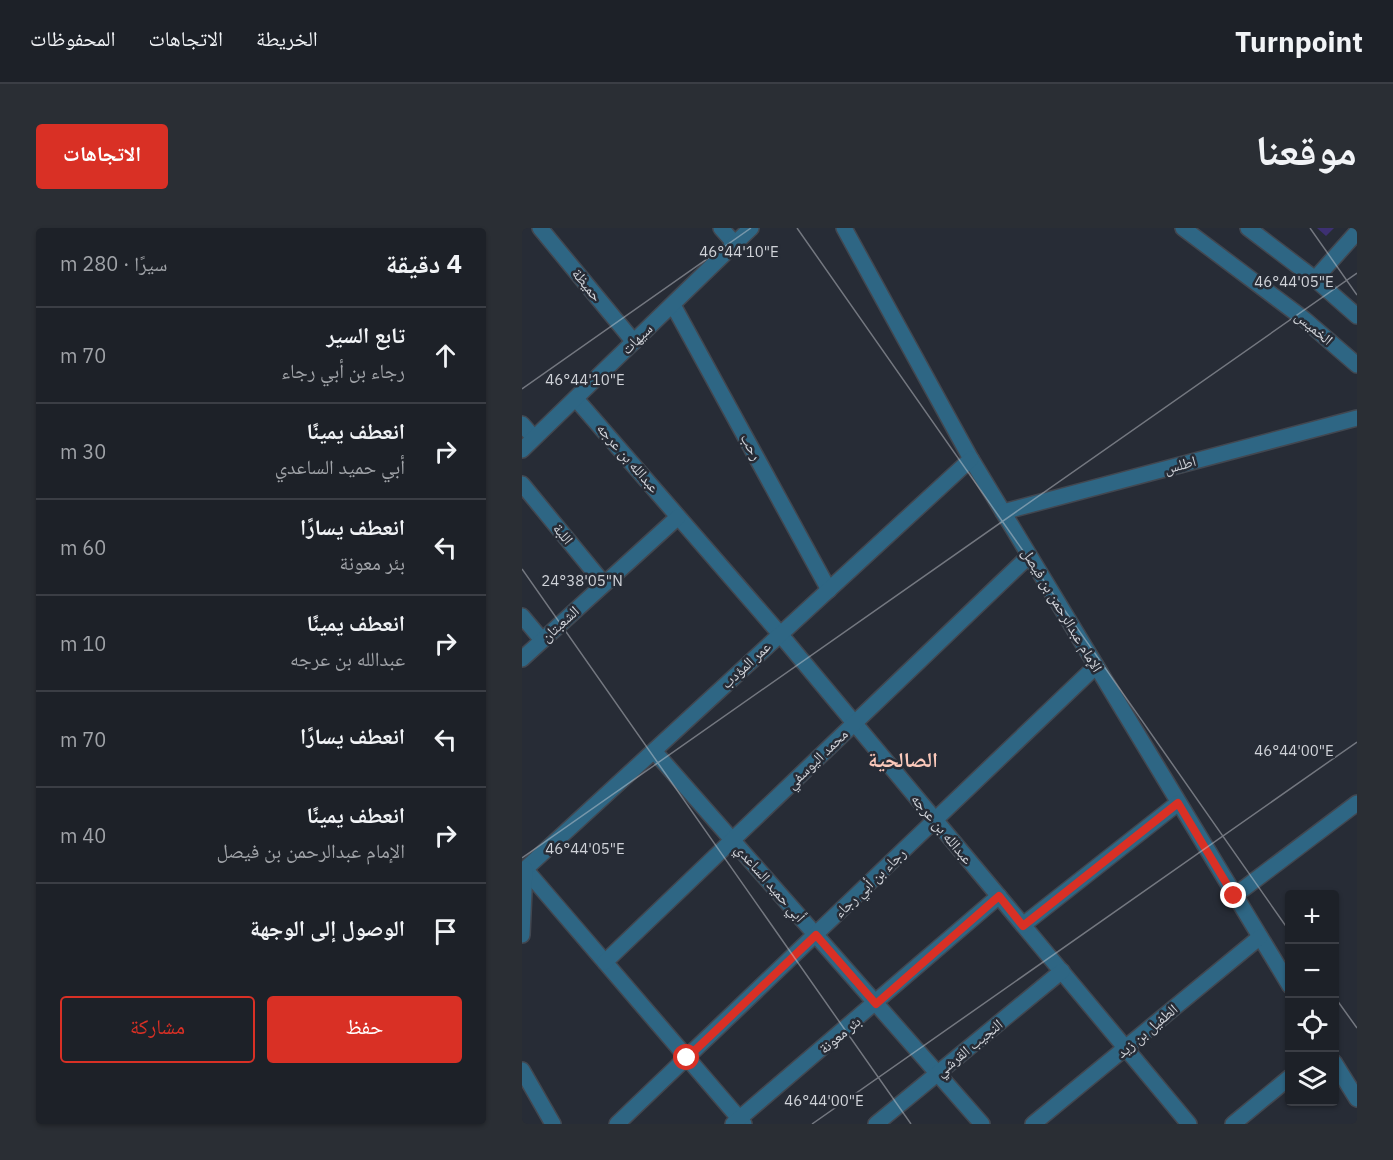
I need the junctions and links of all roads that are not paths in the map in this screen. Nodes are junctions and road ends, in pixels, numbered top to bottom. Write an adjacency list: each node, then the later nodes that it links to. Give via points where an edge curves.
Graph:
1 (540, 228): 12 (street, حميظة)
2 (721, 228): 8 (street)
3 (751, 228): 8 (street, سيهات)
4 (844, 228): 19 (street, الإمام عبدالرحمن بن فيصل)
5 (1184, 228): 13 (street, الخميس, via 1304,319)
6 (1248, 228): 9 (street)
7 (1357, 232): 9 (street)
8 (735, 244): 10 (street, سيهات)
9 (1316, 279): 11 (street)
10 (673, 304): 12 (street, سيهات); 25 (street, رحب)
11 (1357, 316)
12 (634, 342): 14 (street, سيهات)
13 (1357, 365)
14 (576, 399): 17 (street, سيهات); 22 (street, عبدالله بن عرجه)
15 (1357, 418): 21 (street, اطلس)
16 (522, 424): 17 (street)
17 (534, 438): 18 (street, سيهات)
18 (522, 450)
19 (971, 459): 21 (street, الإمام عبدالرحمن بن فيصل); 25 (street, عمر المؤدب)
20 (522, 484): 24 (street, اللبة)
21 (1003, 512): 23 (street, الإمام عبدالرحمن بن فيصل)
22 (678, 517): 24 (street, الشعبتان); 27 (street, عبدالله بن عرجه)
23 (1029, 556): 30 (street, الإمام عبدالرحمن بن فيصل); 31 (street, محمد اليوسفي)
24 (604, 584): 28 (street, الشعبتان)
25 (829, 590): 27 (street, عمر المؤدب)
26 (522, 616): 28 (street)
27 (780, 634): 31 (street, عبدالله بن عرجه); 32 (street, عمر المؤدب)
28 (542, 640): 29 (street, الشعبتان)
29 (522, 659)
30 (1096, 666): 33 (street, الإمام عبدالرحمن بن فيصل); 35 (street, رجاء بن أبي رجاء)
31 (855, 723): 35 (street, عبدالله بن عرجه); 36 (street, محمد اليوسفي)
32 (654, 751): 36 (street, أبي حميد الساعدي); 37 (street, عمر المؤدب)
33 (1178, 803): 39 (street, الإمام عبدالرحمن بن فيصل); 40 (street)
34 (1357, 803): 39 (street)
35 (936, 821): 38 (street, عبدالله بن عرجه); 42 (street, رجاء بن أبي رجاء)
36 (732, 840): 42 (street, أبي حميد الساعدي); 44 (street, محمد اليوسفي)
37 (524, 870): 41 (street); 44 (street)
38 (999, 896): 40 (street, عبدالله بن عرجه); 47 (street, بئر معونة)
39 (1234, 896): 43 (street, الإمام عبدالرحمن بن فيصل)
40 (1023, 926): 45 (street, عبدالله بن عرجه)
41 (522, 935)
42 (816, 935): 47 (street, أبي حميد الساعدي); 49 (street, رجاء بن أبي رجاء)
43 (1260, 937): 46 (street, الإمام عبدالرحمن بن فيصل); 48 (street, الطفيل بن زيد)
44 (605, 962): 49 (street)
45 (1062, 971): 48 (street, عبدالله بن عرجه); 52 (street, النجيب القرشي)
46 (1285, 978)
47 (876, 1004): 52 (street, أبي حميد الساعدي); 55 (street, بئر معونة)
48 (1127, 1049): 60 (street, الطفيل بن زيد); 61 (street, عبدالله بن عرجه)
49 (687, 1058): 55 (street); 57 (street, رجاء بن أبي رجاء)
50 (1339, 1069): 54 (street)
51 (522, 1070): 56 (street)
52 (937, 1073): 58 (street, النجيب القرشي); 59 (street, أبي حميد الساعدي)
53 (1285, 1081): 62 (street)
54 (1357, 1099)
55 (739, 1122)
56 (552, 1124)
57 (617, 1124)
58 (876, 1124)
59 (982, 1124)
60 (1033, 1124)
61 (1189, 1124)
62 (1233, 1124)

